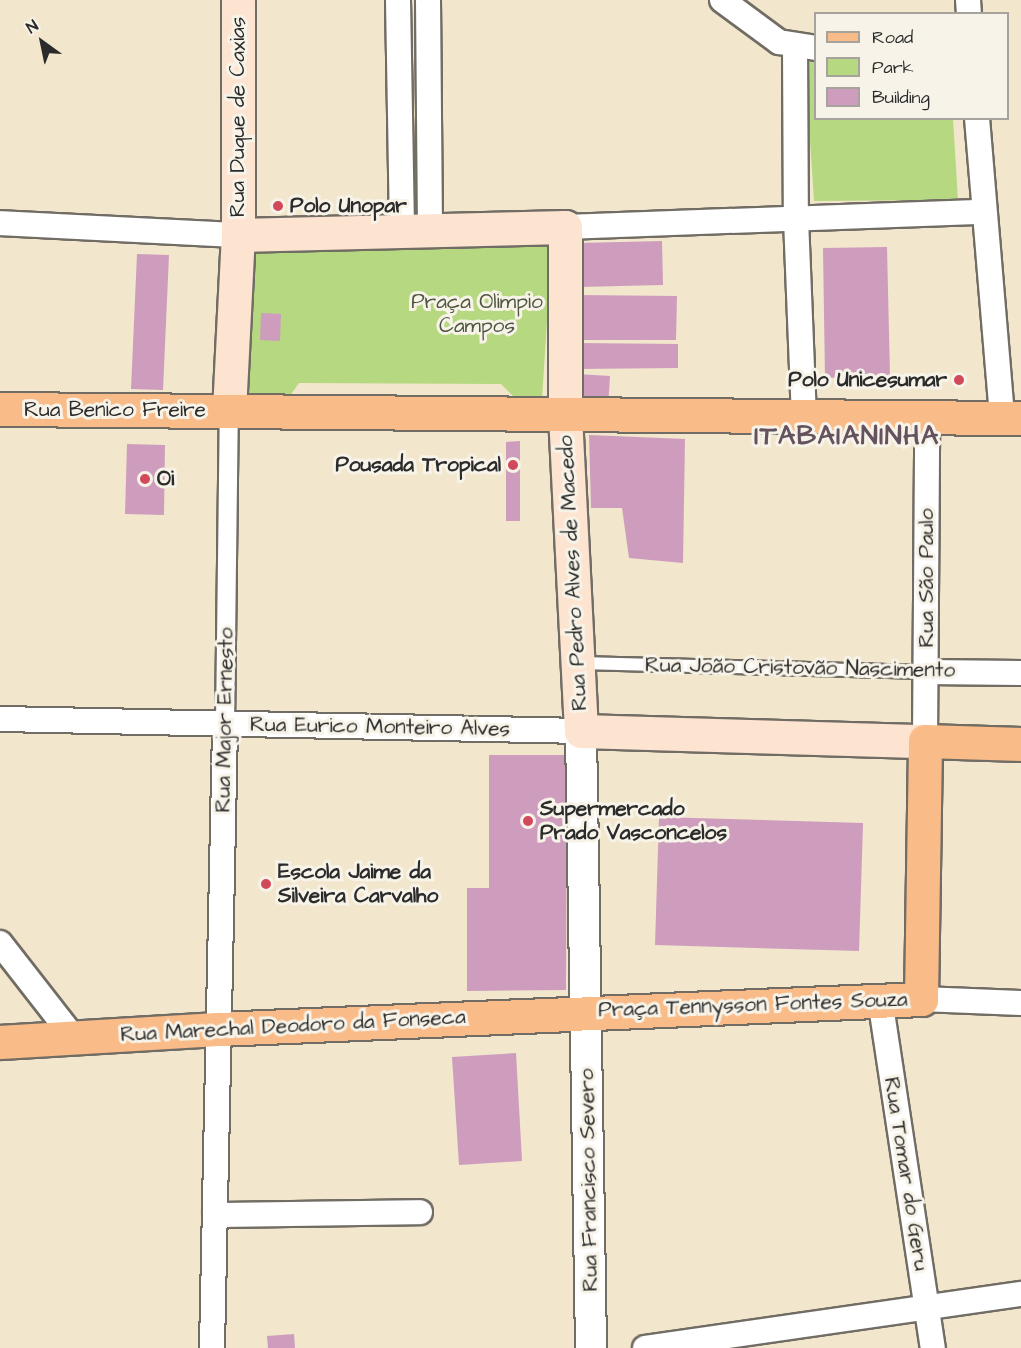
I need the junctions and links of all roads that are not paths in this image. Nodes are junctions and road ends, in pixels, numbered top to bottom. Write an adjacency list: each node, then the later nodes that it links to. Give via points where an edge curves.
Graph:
1 (238, 0): 12 (main road, Rua Duque de Caxias)
2 (398, 0): 11 (street)
3 (428, 0): 11 (street)
4 (722, 0): 5 (street, via 762,33)
5 (805, 47): 8 (street)
6 (977, 120): 7 (street)
7 (984, 212): 8 (street); 18 (street)
8 (796, 219): 10 (street); 15 (street)
9 (0, 223): 12 (street)
10 (565, 227): 11 (main road); 16 (main road)
11 (416, 231): 12 (main road)
12 (237, 235): 14 (main road)
13 (0, 409): 14 (main road, Rua Benico Freire)
14 (229, 411): 16 (main road); 23 (street, Rua Major Ernesto)
15 (804, 414): 16 (main road); 17 (main road)
16 (566, 415): 19 (main road, Rua Pedro Alves de Macedo)
17 (927, 415): 18 (main road); 20 (street, Rua São Paulo)
18 (1011, 418)
19 (579, 662): 20 (lane, Rua João Cristovão Nascimento); 24 (main road, Rua Pedro Alves de Macedo)
20 (926, 672): 21 (street, Rua João Cristovão Nascimento); 25 (street, Rua São Paulo)
21 (1021, 673)
22 (0, 719): 23 (street, Rua Eurico Monteiro Alves)
23 (225, 725): 24 (street, Rua Eurico Monteiro Alves); 32 (street, Rua Major Ernesto)
24 (581, 730): 25 (main road); 31 (street, Praça Tennysson Fontes Souza)
25 (926, 741): 26 (main road); 29 (main road, Praça Tennysson Fontes Souza)
26 (1021, 744)
27 (0, 943): 33 (street)
28 (880, 999): 29 (main road, Praça Tennysson Fontes Souza); 31 (main road, Praça Tennysson Fontes Souza); 38 (street, Rua Tomar do Geru)
29 (921, 999): 30 (street)
30 (1021, 1003)
31 (587, 1012): 32 (main road, Rua Marechal Deodoro da Fonseca); 40 (street, Rua Francisco Severo)
32 (218, 1029): 33 (main road, Rua Marechal Deodoro da Fonseca); 36 (street, Rua Major Ernesto)
33 (74, 1038): 34 (main road, Rua Marechal Deodoro da Fonseca)
34 (0, 1042)
35 (420, 1212): 36 (street)
36 (215, 1215): 39 (street, Rua Major Ernesto)
37 (1021, 1294): 38 (street)
38 (926, 1308): 41 (street); 42 (street, Rua Tomar do Geru)
39 (212, 1348)
40 (591, 1348)
41 (645, 1348)
42 (933, 1348)

